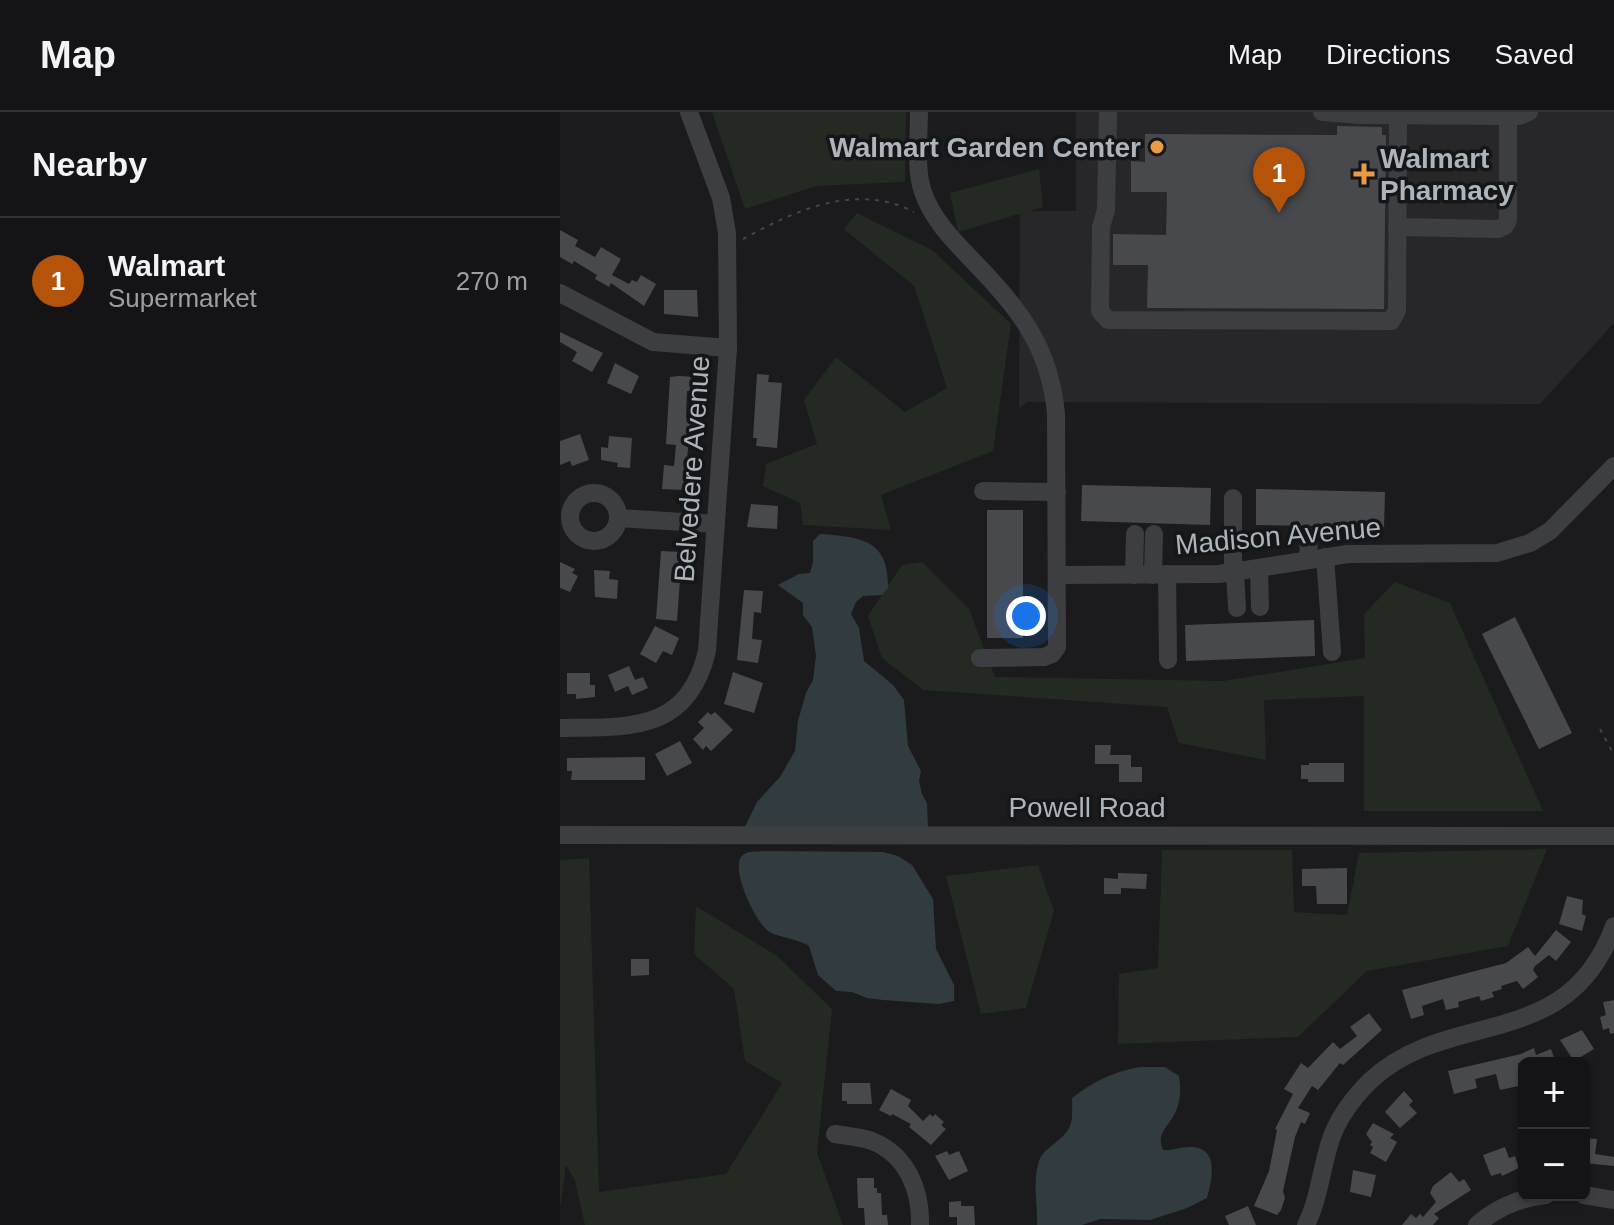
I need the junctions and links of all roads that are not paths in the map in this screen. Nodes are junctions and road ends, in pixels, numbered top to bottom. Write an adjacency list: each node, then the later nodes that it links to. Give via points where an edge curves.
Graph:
1 (689, 112): 10 (street, Belvedere Avenue, via 721,198)
2 (919, 112): 13 (street, via 922,190 934,214 1008,297 1044,354 1056,414)
3 (1108, 112): 8 (street, via 1100,311 1108,320 1388,322 1397,311)
4 (1322, 112): 6 (street)
5 (1529, 112): 7 (street)
6 (1398, 115): 7 (street); 8 (street)
7 (1508, 116): 8 (street, via 1505,226)
8 (1397, 227)
9 (560, 293): 10 (street, via 653,342)
10 (728, 348): 16 (street, Belvedere Avenue)
11 (1614, 466): 20 (street, Madison Avenue, via 1550,531 1519,547 1486,554)
12 (983, 491): 13 (street)
13 (1057, 492): 23 (street)
14 (1233, 498): 22 (street)
15 (618, 518): 16 (street)
16 (716, 524): 30 (street, Belvedere Avenue, via 707,651 687,695 670,711 638,725)
17 (1144, 534): 24 (street)
18 (1331, 536): 20 (street)
19 (1309, 537): 20 (street)
20 (1321, 558): 21 (street, Madison Avenue); 27 (street)
21 (1259, 570): 22 (street, Madison Avenue); 25 (street)
22 (1234, 573): 24 (street, Madison Avenue); 26 (street)
23 (1059, 575): 24 (street, Madison Avenue); 28 (street, via 1055,651 1044,657)
24 (1152, 575): 29 (street)
25 (1260, 607)
26 (1237, 608)
27 (1332, 652)
28 (980, 658)
29 (1168, 660)
30 (560, 728)
31 (560, 835): 32 (street, Powell Road)
32 (1614, 836)
33 (1614, 926): 34 (street)
34 (1608, 958): 40 (street, via 1539,1014 1414,1051 1372,1080 1335,1129)
35 (835, 1134): 39 (street, via 869,1139 901,1161 917,1191)
36 (1590, 1196): 38 (street)
37 (1518, 1200): 41 (street)
38 (1614, 1200)
39 (920, 1225)
40 (1306, 1225)
41 (1477, 1225)

